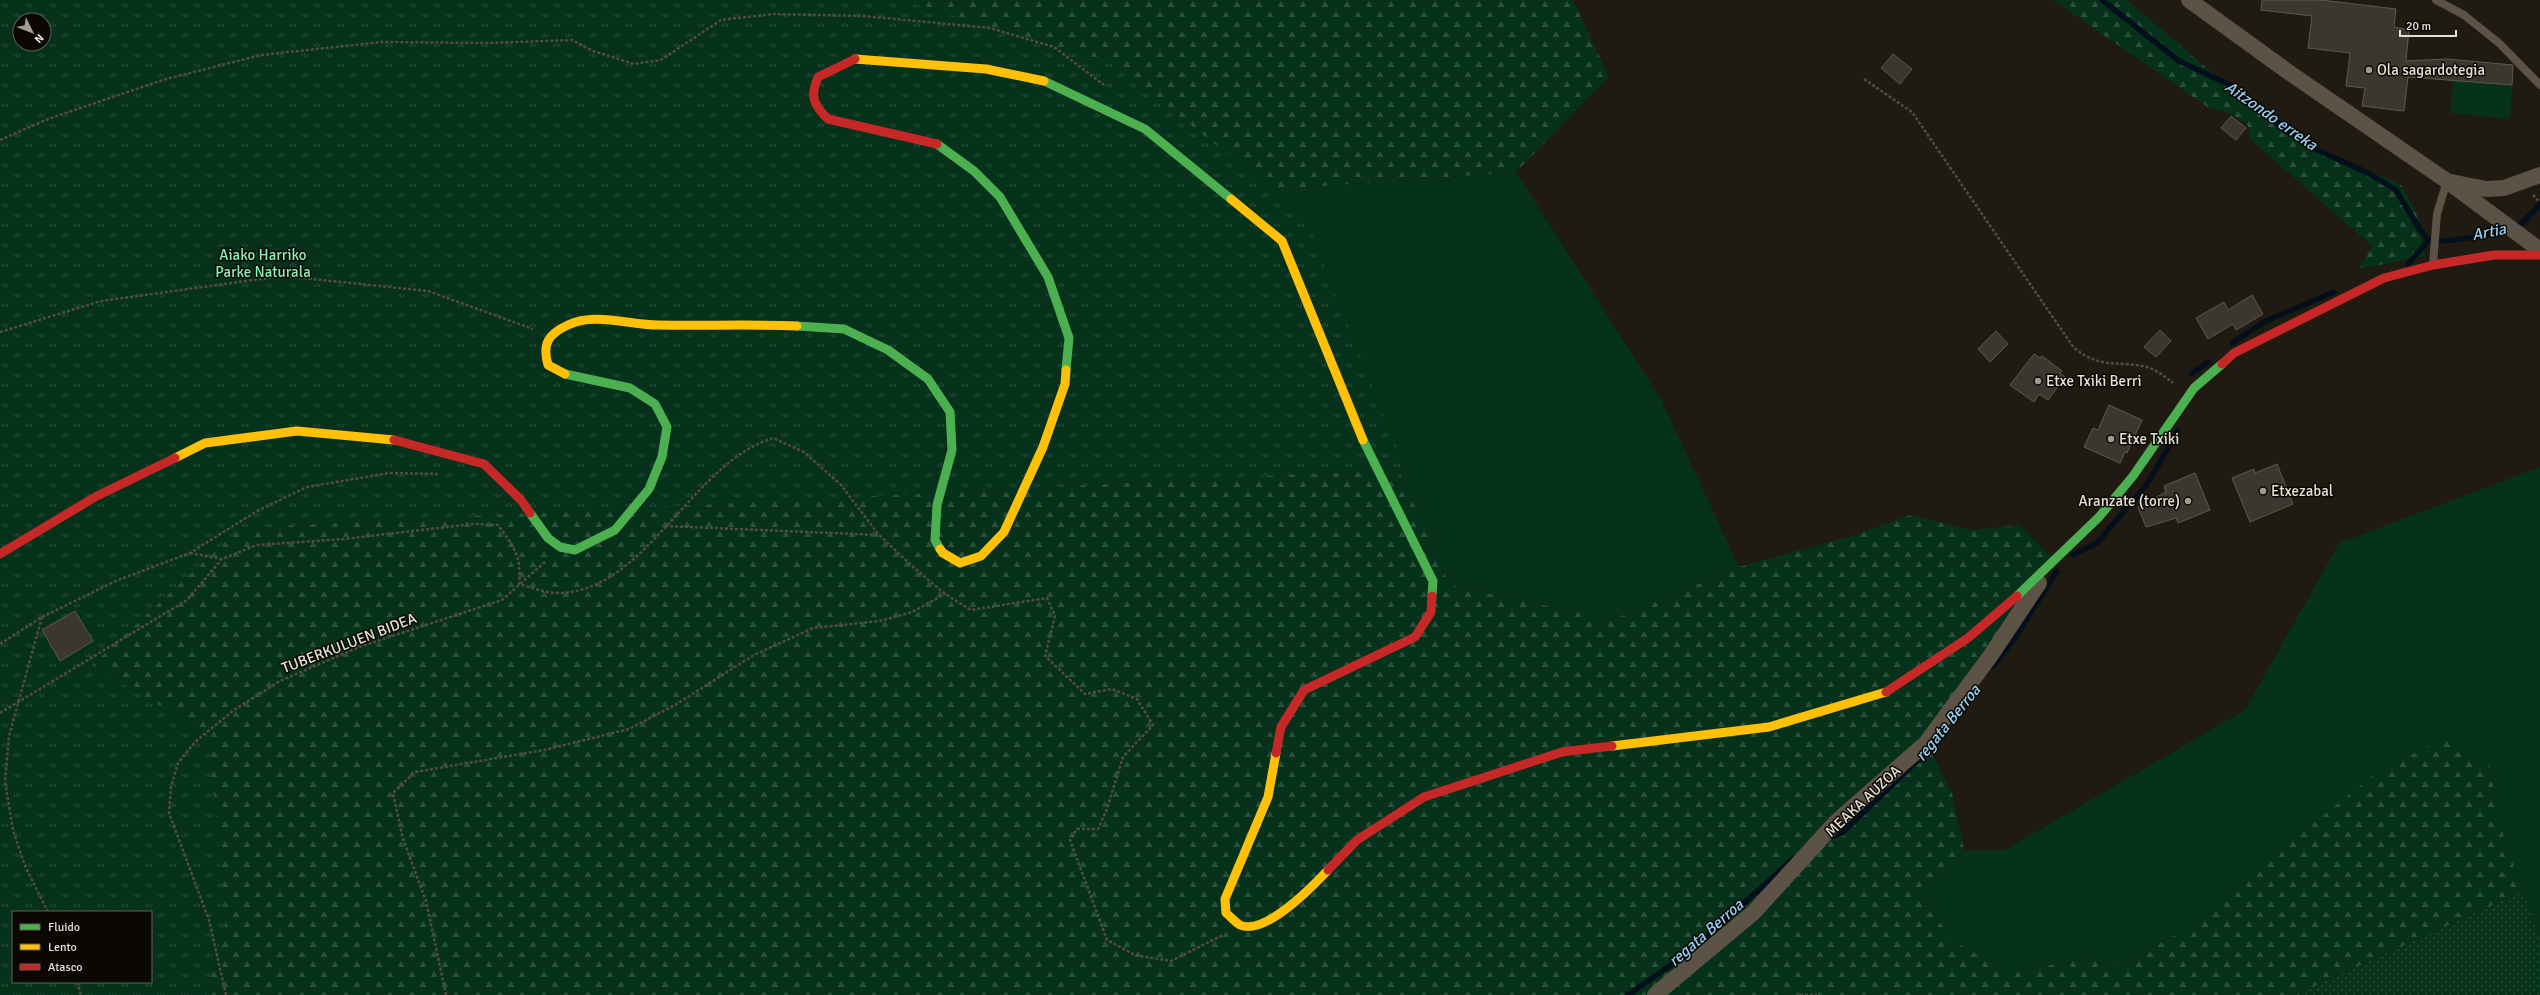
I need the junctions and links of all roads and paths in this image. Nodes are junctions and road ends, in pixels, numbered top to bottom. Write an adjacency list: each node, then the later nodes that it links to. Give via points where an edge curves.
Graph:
1 (2189, 0): 8 (street)
2 (2436, 0): 4 (lane, via 2464,16 2499,44)
3 (1864, 79): 14 (path, via 1912,112 2074,348 2084,356 2101,363 2147,367 2176,385)
4 (2540, 85)
5 (1107, 89): 6 (path, via 1054,47 990,28 864,16 773,14 721,20 661,60 634,64 593,51 572,40 489,43 382,42 261,54 166,79 48,120)
6 (0, 140)
7 (2540, 175): 8 (street, via 2504,188 2486,189)
8 (2447, 181): 9 (street); 11 (lane, via 2437,214)
9 (2540, 250)
10 (2540, 254): 11 (street, via 2494,255)
11 (2433, 265): 14 (street, via 2384,278 2234,353 2194,388)
12 (0, 332): 13 (path, via 101,300 283,276 428,291)
13 (551, 335): 18 (street, via 544,351 548,365 566,374 630,388 655,404 667,427 662,457 649,489 614,530 575,550); 30 (street, via 569,324 600,319 656,325 754,324 844,329 888,350 928,379 950,412 952,450 937,505 935,540 943,553 960,563 981,556 1004,532 1043,447 1065,384 1069,338 1048,278 1000,197 974,171 940,145 828,119 817,109 812,91 818,77 852,59 986,69 1046,81 1145,129 1282,241 1357,428 1433,581 1431,612 1415,637 1304,690 1280,727 1268,797 1225,899 1226,913)
14 (2187, 398): 22 (street, via 2133,476 2099,517)
15 (442, 474): 19 (path, via 389,473 307,487 257,511)
16 (664, 526): 17 (path); 17 (path, via 709,480 754,444 773,438 804,452 841,485); 23 (path, via 622,570 590,586 556,593)
17 (879, 535): 24 (path)
18 (560, 547): 20 (street, via 548,538 521,500 484,464 397,440 297,431 205,443 95,497); 23 (path, TUBERKULUEN BIDEA)
19 (190, 553): 21 (path); 25 (path, via 118,580)
20 (0, 554)
21 (222, 559): 23 (path, via 257,545 351,538 473,524 498,525 511,543 521,565); 27 (path, via 187,600)
22 (2054, 560): 30 (street, via 1968,638 1881,695 1769,727 1562,752 1424,797 1357,840 1298,901 1257,925); 35 (street, MEAKA AUZOA, via 1991,655 1926,743 1837,821 1754,912)
23 (518, 584): 33 (path, TUBERKULUEN BIDEA, via 502,600 359,647 280,680 234,710 196,741 178,762 171,787 169,813 209,920)
24 (945, 594): 30 (path, via 971,610 1047,598 1055,616 1045,656 1085,694 1112,689 1136,699 1153,725 1123,757 1098,829 1077,829 1070,840 1107,940 1135,955 1171,961); 34 (path, via 912,612 880,621 813,628 754,655 676,705 629,729 544,750 415,772 393,793 403,839 426,901)
25 (42, 617): 26 (path); 27 (path)
26 (0, 644)
27 (17, 702): 28 (path); 29 (path, via 9,736 5,782 25,866)
28 (0, 713)
29 (48, 911)
30 (1240, 925)
31 (76, 983): 32 (path)
32 (81, 995)
33 (226, 995)
34 (446, 995)
35 (1655, 995)
36 (1800, 995): 37 (path)
37 (1817, 995)

